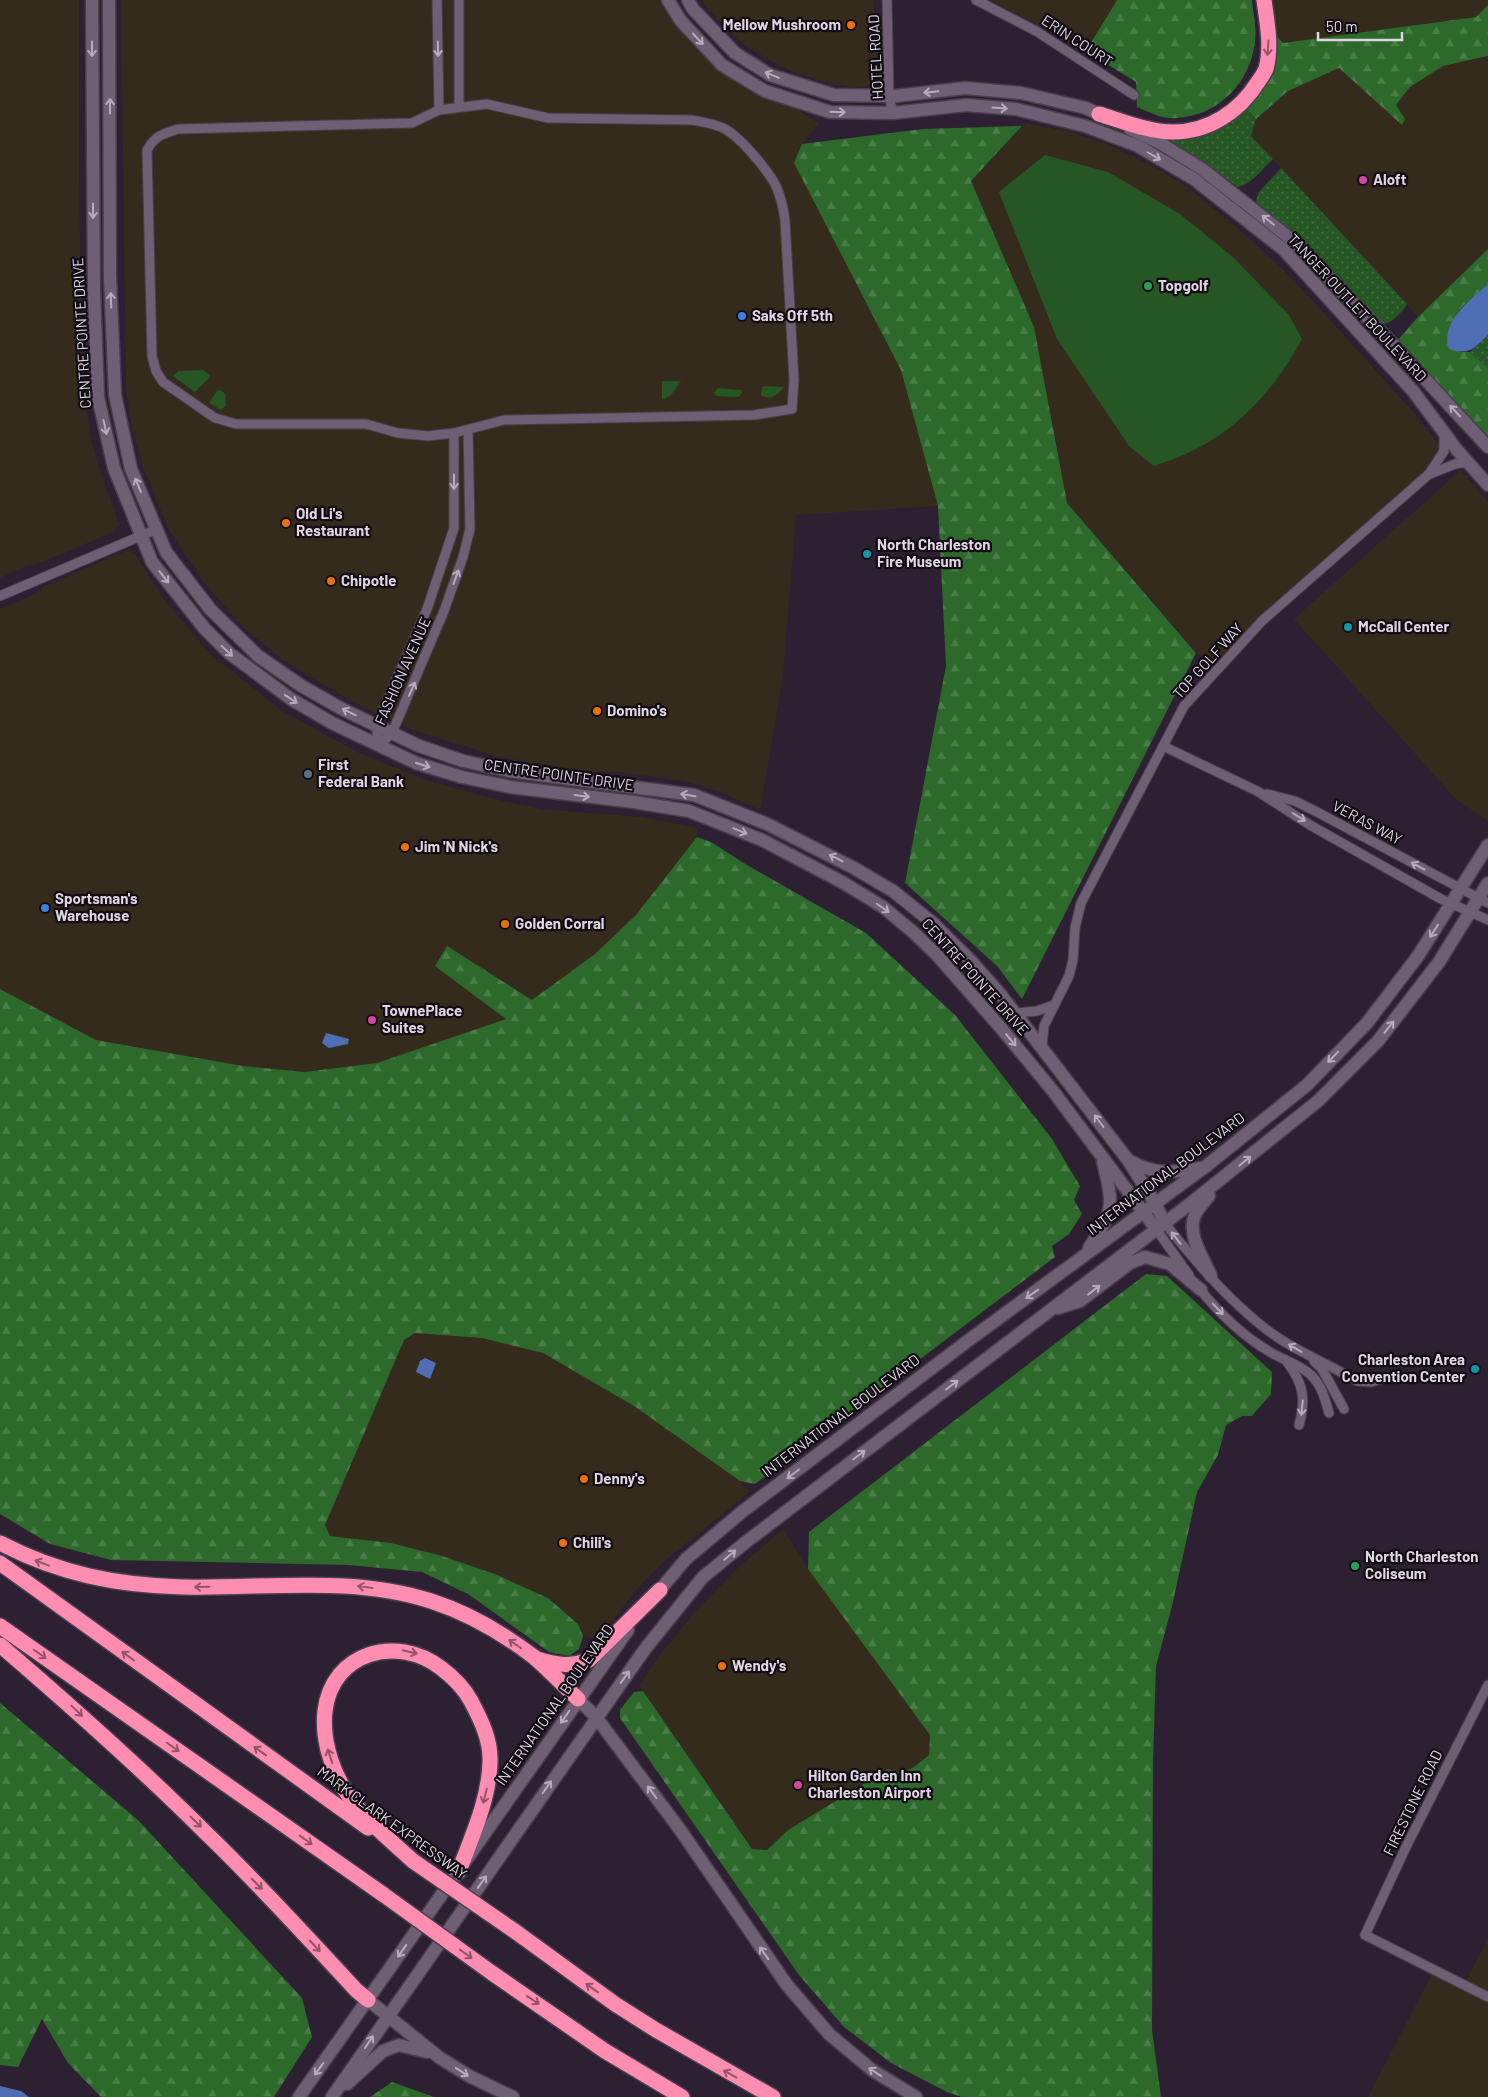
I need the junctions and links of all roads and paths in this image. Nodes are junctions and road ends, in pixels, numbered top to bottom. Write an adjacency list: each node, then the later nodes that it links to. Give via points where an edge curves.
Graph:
1 (92, 0): 24 (street, CENTRE POINTE DRIVE, one-way to 24, via 98,397 114,468)
2 (109, 0): 23 (street, CENTRE POINTE DRIVE, one-way to 2, via 131,469 115,394 110,276)
3 (437, 0): 13 (street, one-way to 13)
4 (459, 0): 12 (street)
5 (668, 0): 14 (street, TANGER OUTLET BOULEVARD, one-way to 14, via 681,21 722,65 765,91 830,112)
6 (688, 0): 11 (street, TANGER OUTLET BOULEVARD, one-way to 6, via 834,95 770,75 734,53 693,10)
7 (887, 0): 11 (street, HOTEL ROAD)
8 (976, 0): 10 (street, ERIN COURT, via 1036,31)
9 (1264, 0): 15 (highway, one-way to 15, via 1269,44 1266,70 1250,95 1229,115 1194,130 1172,132)
10 (1134, 95)
11 (890, 96): 14 (street, HOTEL ROAD); 15 (street, TANGER OUTLET BOULEVARD, one-way to 11, via 1021,93 965,88)
12 (459, 106): 13 (street); 16 (street, via 487,104 548,118 691,120 717,126 740,140 772,179 782,202 794,380 792,409 754,415 504,420)
13 (439, 110): 17 (street, via 412,123 178,128 153,140 147,150 152,356 163,382 215,418 236,424 366,424 398,433 428,436)
14 (893, 113): 18 (street, TANGER OUTLET BOULEVARD, one-way to 18, via 966,105 1016,109 1085,126 1138,146 1194,179 1283,249 1413,391)
15 (1099, 114): 19 (street, TANGER OUTLET BOULEVARD, one-way to 15, via 1292,240 1202,169)
16 (468, 430): 17 (street); 27 (street, FASHION AVENUE, one-way to 16, via 464,557 470,529)
17 (454, 433): 26 (street, FASHION AVENUE, one-way to 26, via 454,528 427,609)
18 (1444, 433): 20 (street, TANGER OUTLET BOULEVARD); 21 (street, TOP GOLF WAY, via 1444,451)
19 (1488, 447)
20 (1468, 462): 21 (street, TOP GOLF WAY); 22 (street, TANGER OUTLET BOULEVARD)
21 (1430, 474): 29 (street, TOP GOLF WAY, via 1262,621 1184,706)
22 (1488, 485)
23 (157, 529): 24 (street); 26 (street, CENTRE POINTE DRIVE, one-way to 23, via 300,685 258,656 210,609 166,552)
24 (142, 536): 25 (street); 28 (street, CENTRE POINTE DRIVE, one-way to 28, via 152,562 205,629 229,653 291,699)
25 (0, 596)
26 (376, 726): 27 (street, CENTRE POINTE DRIVE); 28 (street, FASHION AVENUE)
27 (392, 734): 28 (street, FASHION AVENUE); 39 (street, CENTRE POINTE DRIVE, one-way to 27, via 934,924 893,891 767,824 694,795 509,771 463,761)
28 (378, 745): 41 (street, CENTRE POINTE DRIVE, one-way to 41, via 416,763 510,788 690,811 762,840 842,882 883,907 956,976 1053,1091)
29 (1163, 746): 30 (street, VERAS WAY); 38 (street, TOP GOLF WAY, via 1081,902 1070,976)
30 (1258, 791): 33 (street, VERAS WAY, one-way to 30, via 1295,801); 35 (street, VERAS WAY, one-way to 35, via 1319,830)
31 (1488, 845): 33 (street, INTERNATIONAL BOULEVARD)
32 (1488, 883): 34 (street)
33 (1461, 888): 34 (street, VERAS WAY); 35 (street, INTERNATIONAL BOULEVARD)
34 (1483, 900): 36 (street)
35 (1452, 903): 36 (street, VERAS WAY); 43 (street, INTERNATIONAL BOULEVARD, one-way to 43, via 1418,956 1368,1023 1307,1085)
36 (1470, 912): 37 (street, VERAS WAY); 44 (street, one-way to 36, via 1318,1101 1378,1041 1439,962)
37 (1488, 920)
38 (1054, 1005): 39 (street); 40 (street, TOP GOLF WAY, via 1044,1026)
39 (1016, 1013): 40 (street, CENTRE POINTE DRIVE)
40 (1042, 1046): 42 (street, CENTRE POINTE DRIVE, one-way to 40)
41 (1101, 1156): 46 (street, CENTRE POINTE DRIVE); 48 (street, via 1111,1209)
42 (1128, 1160): 43 (street, via 1148,1170 1164,1173); 45 (street, CENTRE POINTE DRIVE)
43 (1205, 1167): 45 (street, INTERNATIONAL BOULEVARD)
44 (1223, 1178): 47 (street); 49 (street, via 1198,1209 1192,1227)
45 (1155, 1203): 46 (street, INTERNATIONAL BOULEVARD); 47 (street, CENTRE POINTE DRIVE)
46 (1143, 1212): 47 (street, CENTRE POINTE DRIVE); 48 (street, INTERNATIONAL BOULEVARD)
47 (1160, 1226): 49 (street, one-way to 47); 50 (street); 51 (street)
48 (1085, 1254): 60 (street, INTERNATIONAL BOULEVARD, one-way to 60, via 730,1522 686,1559)
49 (1211, 1276): 52 (street, one-way to 49, via 1257,1321)
50 (1201, 1290): 51 (street, one-way to 50, via 1080,1301 1130,1263 1145,1257 1170,1264); 53 (street, one-way to 53, via 1238,1328)
51 (1051, 1310): 66 (street, one-way to 51, via 645,1649 703,1578)
52 (1311, 1358): 54 (street, via 1357,1381 1371,1382); 55 (street, via 1322,1370)
53 (1286, 1360): 56 (street, via 1311,1375 1321,1388); 57 (street, one-way to 57, via 1296,1372 1302,1388 1304,1408)
54 (1387, 1377)
55 (1344, 1409)
56 (1329, 1413)
57 (1299, 1426)
58 (0, 1543): 63 (highway, one-way to 58, via 459,1612 388,1590 357,1586 182,1587 106,1580 49,1566)
59 (0, 1563): 67 (highway, MARK CLARK EXPRESSWAY, one-way to 59)
60 (660, 1590): 63 (highway, via 589,1660 564,1665); 65 (street, INTERNATIONAL BOULEVARD, via 613,1648)
61 (0, 1626): 76 (highway, one-way to 76, bridge, via 492,1973 605,2051)
62 (0, 1646): 70 (highway, one-way to 70, via 70,1705 207,1834)
63 (534, 1658): 65 (highway)
64 (1488, 1685): 69 (street, FIRESTONE ROAD, via 1365,1935)
65 (578, 1699): 66 (street); 68 (street, INTERNATIONAL BOULEVARD, one-way to 68)
66 (596, 1717): 71 (street, one-way to 66); 78 (street, one-way to 66, via 872,2070 829,2034 787,1985)
67 (413, 1861): 68 (highway, one-way to 68, via 367,1820 354,1803 336,1771 326,1741 325,1711 339,1676 360,1659 384,1650 409,1651 434,1662 460,1685 482,1722 490,1761 487,1792); 77 (highway, MARK CLARK EXPRESSWAY, one-way to 67, bridge, via 615,2004)
68 (458, 1871): 70 (street, INTERNATIONAL BOULEVARD, one-way to 70)
69 (1488, 1997)
70 (368, 2000): 71 (street); 73 (street, INTERNATIONAL BOULEVARD, one-way to 73)
71 (386, 2017): 72 (street); 74 (street, one-way to 71)
72 (440, 2058): 74 (street, via 417,2048 399,2045 383,2051); 75 (street, one-way to 75, via 470,2077)
73 (299, 2097)
74 (333, 2097)
75 (513, 2097)
76 (682, 2097)
77 (773, 2097)
78 (916, 2097)

